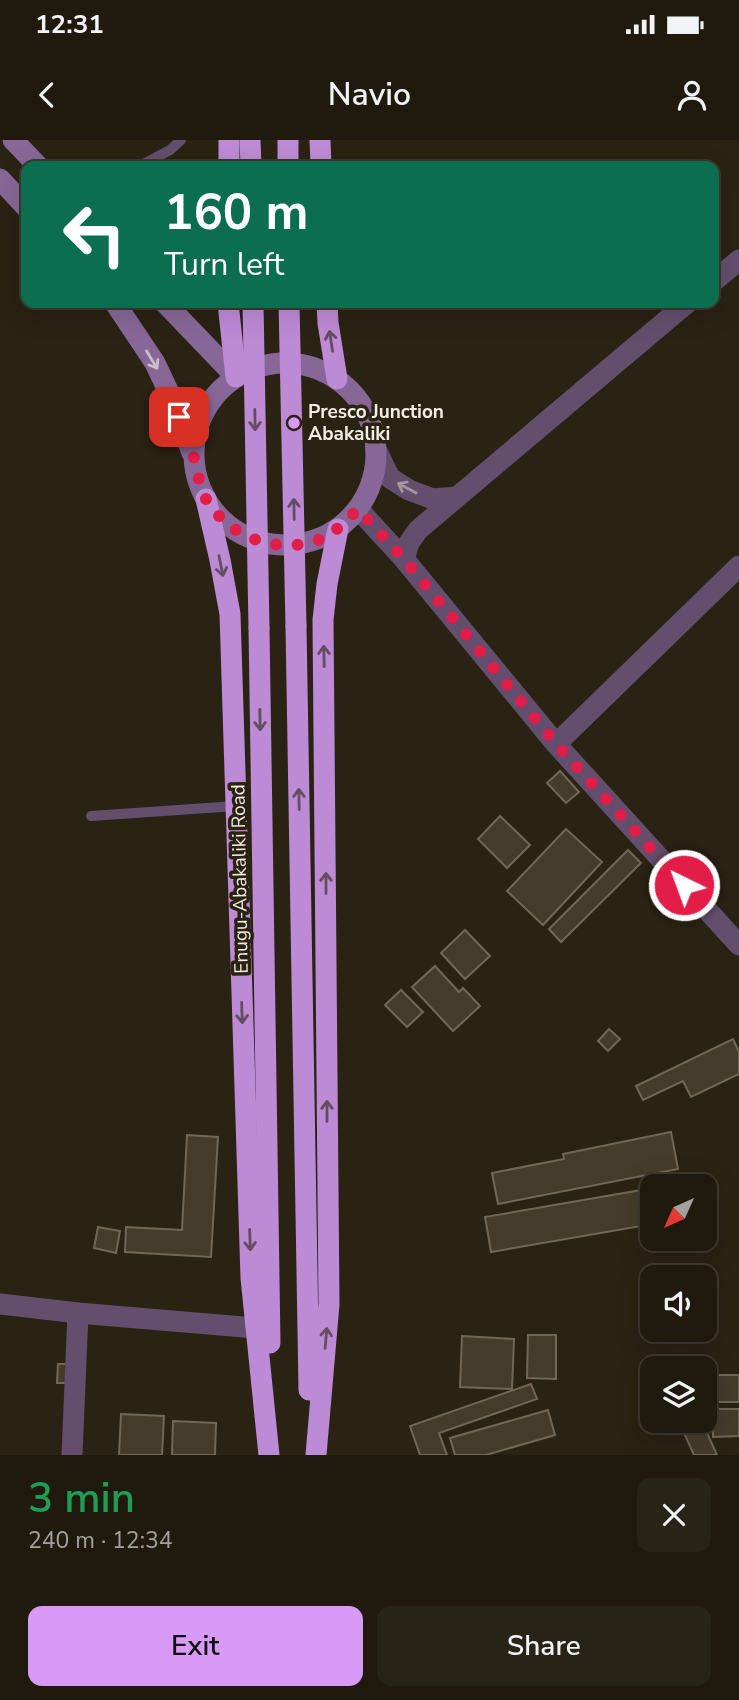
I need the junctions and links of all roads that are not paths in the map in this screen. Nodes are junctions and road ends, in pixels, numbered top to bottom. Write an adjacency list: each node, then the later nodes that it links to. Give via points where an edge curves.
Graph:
1 (13, 140): 6 (main road)
2 (181, 140): 7 (lane)
3 (250, 140): 8 (highway)
4 (288, 140): 9 (highway)
5 (320, 140): 10 (highway)
6 (33, 161)
7 (149, 161)
8 (251, 161)
9 (288, 161)
10 (321, 161)
11 (0, 179): 12 (main road)
12 (21, 202)
13 (739, 260): 14 (street)
14 (719, 277)
15 (118, 308): 25 (main road, one-way to 25, via 155,363)
16 (170, 308): 22 (main road)
17 (229, 308): 22 (highway)
18 (253, 308): 40 (highway, Enugu-Abakaliki Road, one-way to 40, bridge)
19 (289, 308): 41 (highway, one-way to 19, bridge)
20 (327, 308): 23 (highway, one-way to 20)
21 (682, 308): 26 (street)
22 (236, 377): 23 (main road, via 269,364 304,365); 25 (main road, via 204,412)
23 (337, 379): 24 (main road, via 364,410)
24 (376, 449): 26 (street, one-way to 24, via 433,499 409,490 390,478); 28 (main road, via 369,491)
25 (194, 458): 27 (main road)
26 (456, 497): 30 (street, via 418,530)
27 (206, 499): 29 (main road, via 221,519 266,543 316,541); 33 (highway, one-way to 33, via 230,614)
28 (358, 509): 29 (main road); 30 (street)
29 (338, 529): 41 (highway, one-way to 29, via 329,1304 323,620)
30 (404, 559): 32 (street)
31 (739, 566): 32 (street)
32 (556, 744): 35 (street)
33 (236, 806): 34 (lane); 38 (highway, one-way to 38, via 251,1278)
34 (91, 816)
35 (739, 945)
36 (0, 1304): 37 (street)
37 (78, 1313): 38 (street); 39 (street)
38 (257, 1328): 40 (highway)
39 (72, 1455)
40 (271, 1455)
41 (313, 1455)

